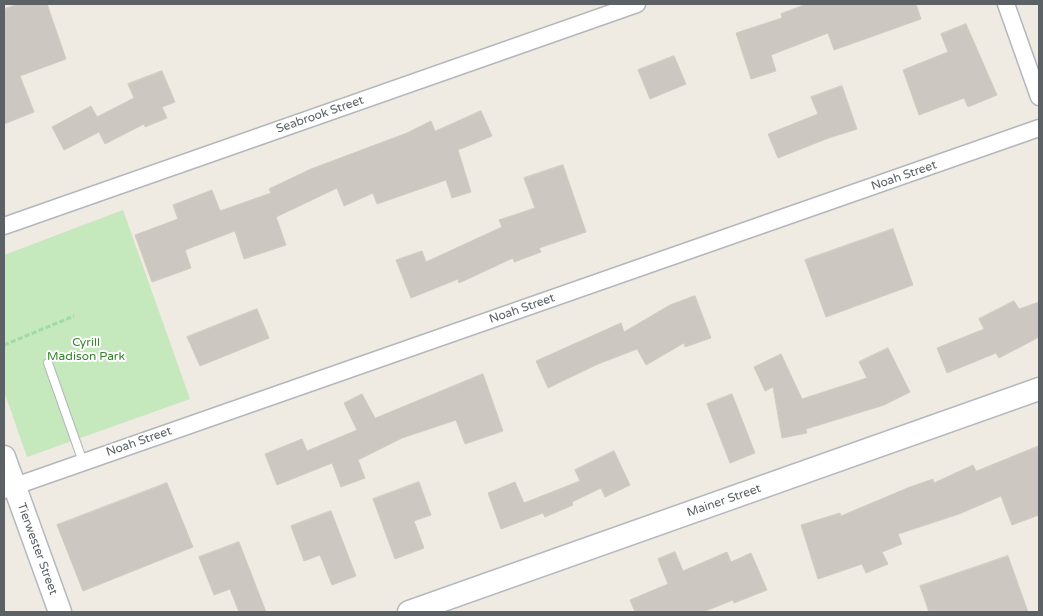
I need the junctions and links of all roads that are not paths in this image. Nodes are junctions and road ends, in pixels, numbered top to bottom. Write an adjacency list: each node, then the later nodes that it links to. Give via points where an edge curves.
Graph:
1 (637, 4): 5 (street, Seabrook Street)
2 (1006, 4): 3 (street)
3 (1039, 97)
4 (1039, 128): 9 (street, Noah Street)
5 (4, 226)
6 (48, 363): 9 (lane)
7 (1039, 389): 12 (street, Mainer Street)
8 (4, 457): 10 (street, Tierwester Street)
9 (83, 462): 10 (street, Noah Street)
10 (9, 488): 11 (street, Tierwester Street)
11 (60, 612)
12 (409, 612)

